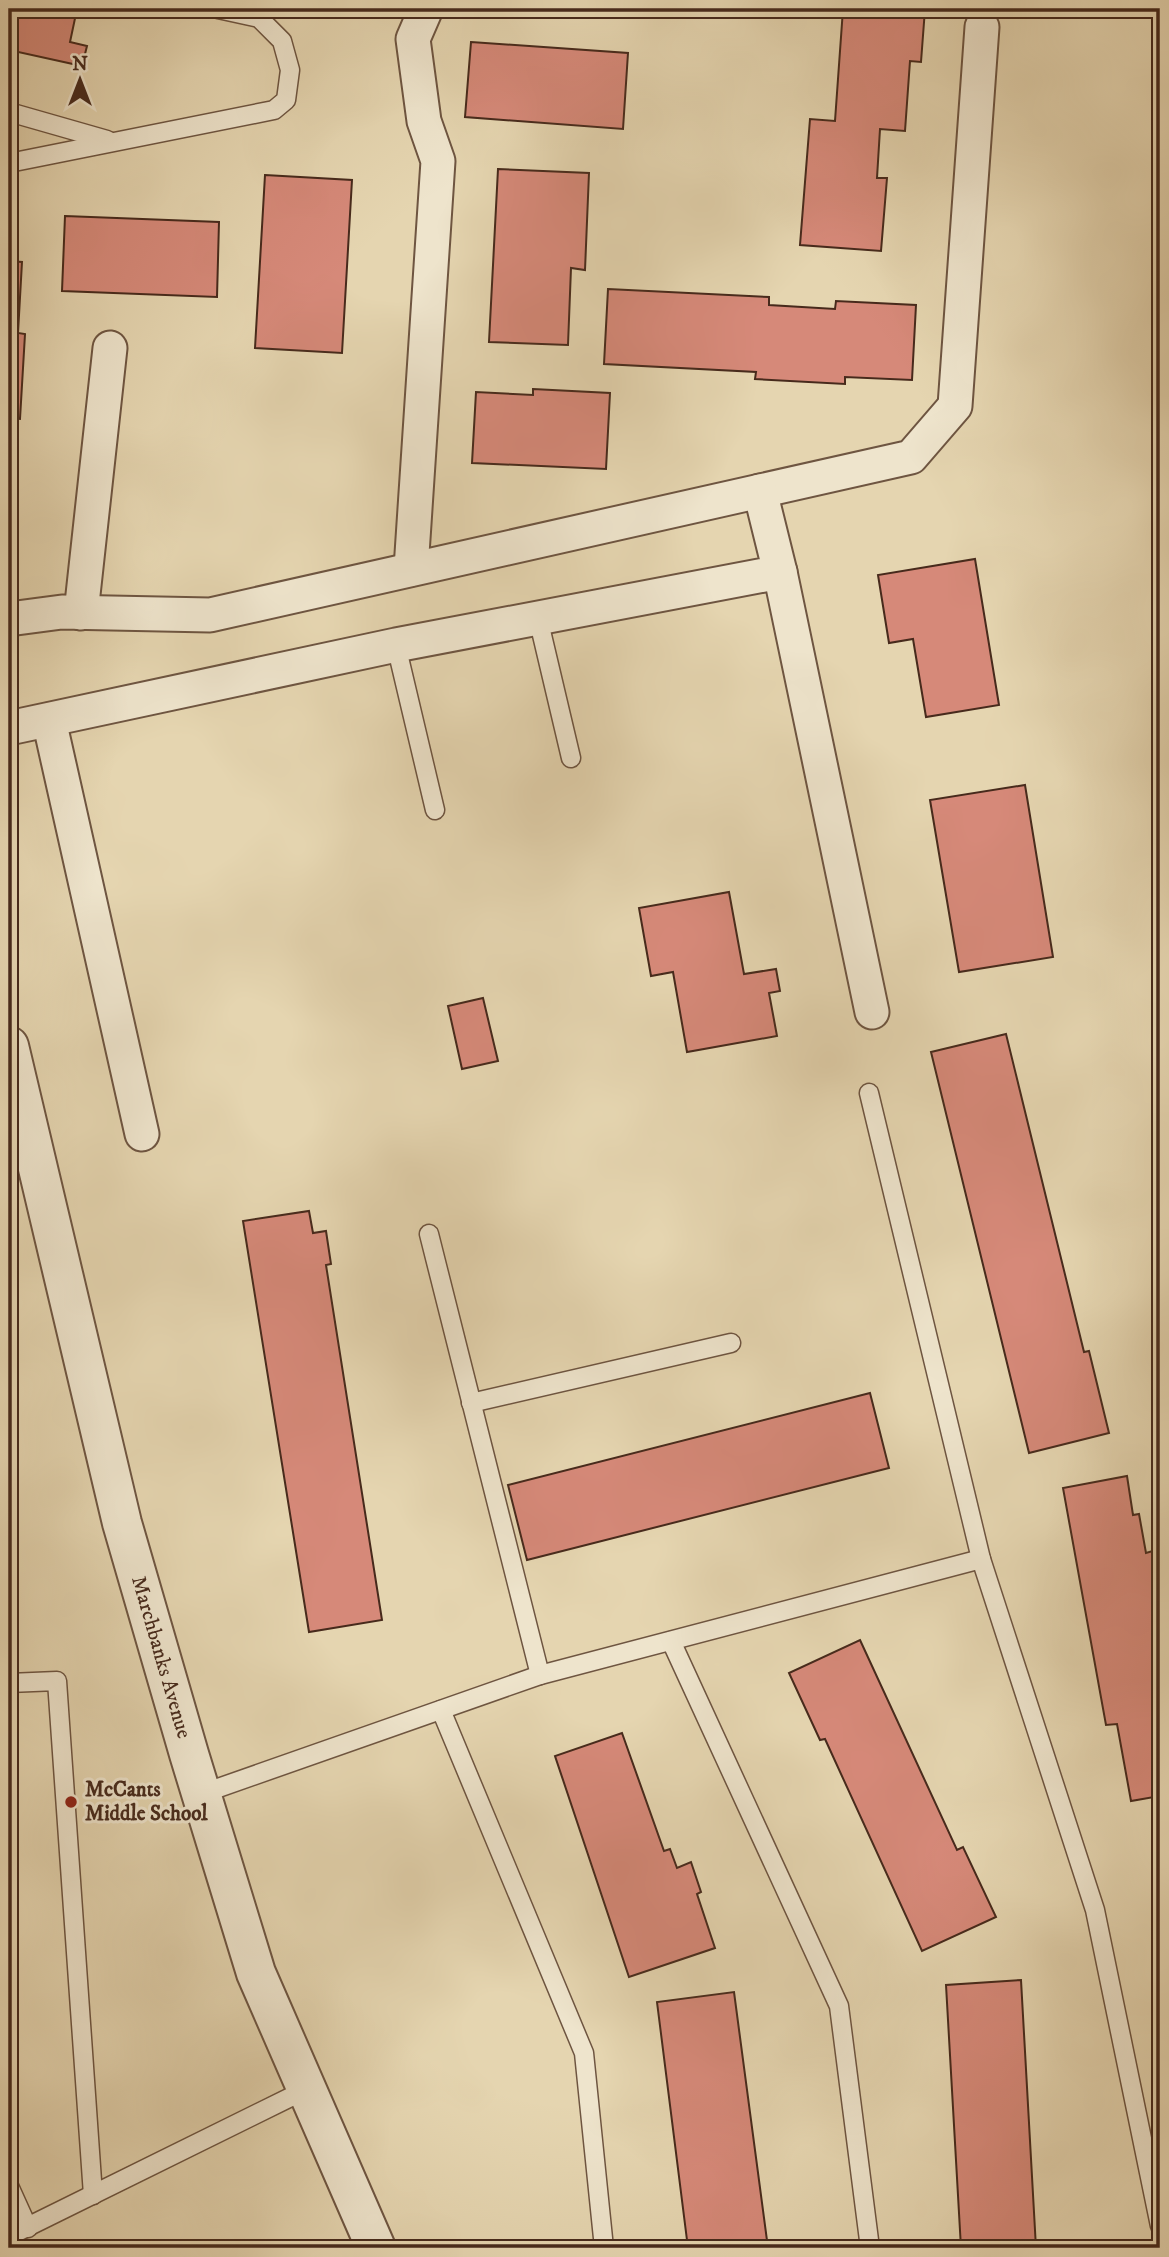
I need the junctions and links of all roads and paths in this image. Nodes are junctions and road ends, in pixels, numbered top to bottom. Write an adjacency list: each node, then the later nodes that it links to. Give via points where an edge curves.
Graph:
1 (218, 9): 5 (lane, via 260,18 282,41 290,71 286,100 274,110)
2 (426, 9): 9 (street, via 413,39 424,121 438,161)
3 (982, 27): 8 (street, via 955,406 911,457)
4 (9, 112): 5 (lane)
5 (110, 141): 6 (lane)
6 (9, 163)
7 (110, 348): 11 (street)
8 (760, 491): 9 (street); 10 (street)
9 (411, 569): 11 (street, via 210,615)
10 (780, 572): 12 (street); 19 (street)
11 (81, 612): 13 (street)
12 (538, 618): 14 (street); 17 (lane)
13 (9, 619)
14 (396, 645): 15 (street); 18 (lane)
15 (49, 720): 16 (street); 22 (street)
16 (9, 728)
17 (571, 758)
18 (435, 810)
19 (872, 1012)
20 (9, 1046): 31 (street, Marchbanks Avenue, via 122,1523)
21 (869, 1093): 26 (lane)
22 (142, 1134)
23 (429, 1234): 25 (lane)
24 (731, 1343): 25 (lane)
25 (471, 1403): 28 (lane)
26 (981, 1559): 27 (lane); 35 (lane, via 1095,1910)
27 (671, 1641): 28 (lane); 40 (lane, via 838,2006)
28 (540, 1675): 30 (lane)
29 (9, 1683): 34 (lane, via 57,1681)
30 (441, 1710): 31 (lane); 39 (lane, via 584,2053)
31 (201, 1794): 32 (street, Marchbanks Avenue, via 256,1973)
32 (307, 2089): 34 (lane); 38 (street, Marchbanks Avenue)
33 (9, 2186): 36 (lane)
34 (93, 2195): 36 (lane)
35 (1160, 2226)
36 (27, 2228): 37 (lane)
37 (9, 2236)
38 (376, 2248)
39 (604, 2248)
40 (870, 2248)

